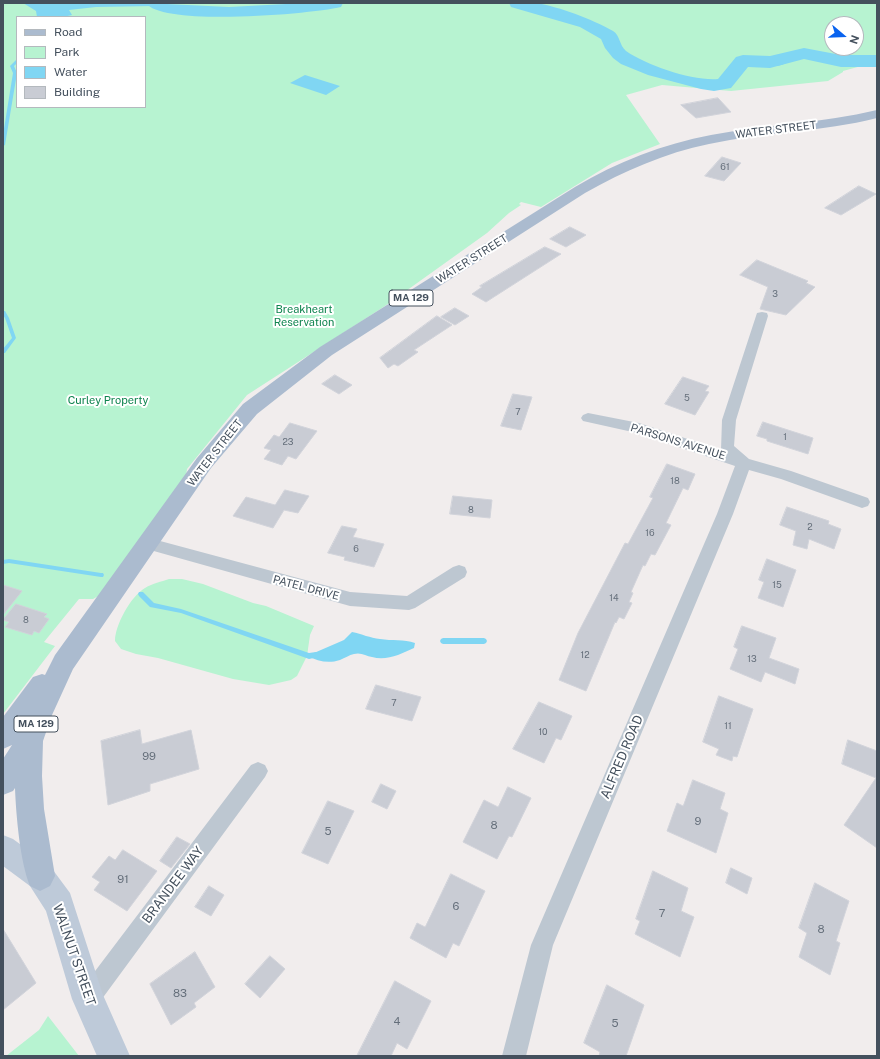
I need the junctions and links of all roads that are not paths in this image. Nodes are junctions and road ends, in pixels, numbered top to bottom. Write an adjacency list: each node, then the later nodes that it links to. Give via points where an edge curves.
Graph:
1 (877, 114): 6 (main road, WATER STREET / MA 129, via 690,144 644,158 601,177 326,351 250,409 204,463)
2 (762, 316): 4 (street, PARSONS AVENUE, via 729,420 727,448)
3 (588, 418): 4 (street, PARSONS AVENUE, via 639,428)
4 (744, 463): 5 (street, PARSONS AVENUE); 17 (street, ALFRED ROAD, via 719,529 542,945)
5 (862, 502)
6 (149, 544): 7 (street, PATEL DRIVE, via 350,599 409,603); 8 (main road, WATER STREET / MA 129)
7 (459, 572)
8 (64, 662): 9 (main road, WATER STREET / MA 129, via 51,674); 10 (main road, WATER STREET / MA 129, via 39,715)
9 (3, 737)
10 (30, 741): 12 (main road, WATER STREET / MA 129); 14 (main road, via 27,765 31,817)
11 (258, 771): 15 (street, BRANDEE WAY)
12 (3, 782)
13 (3, 848): 14 (main road, WALNUT STREET)
14 (40, 876): 15 (main road, WALNUT STREET, via 59,904)
15 (88, 999): 16 (main road, WALNUT STREET)
16 (114, 1056)
17 (514, 1056)

